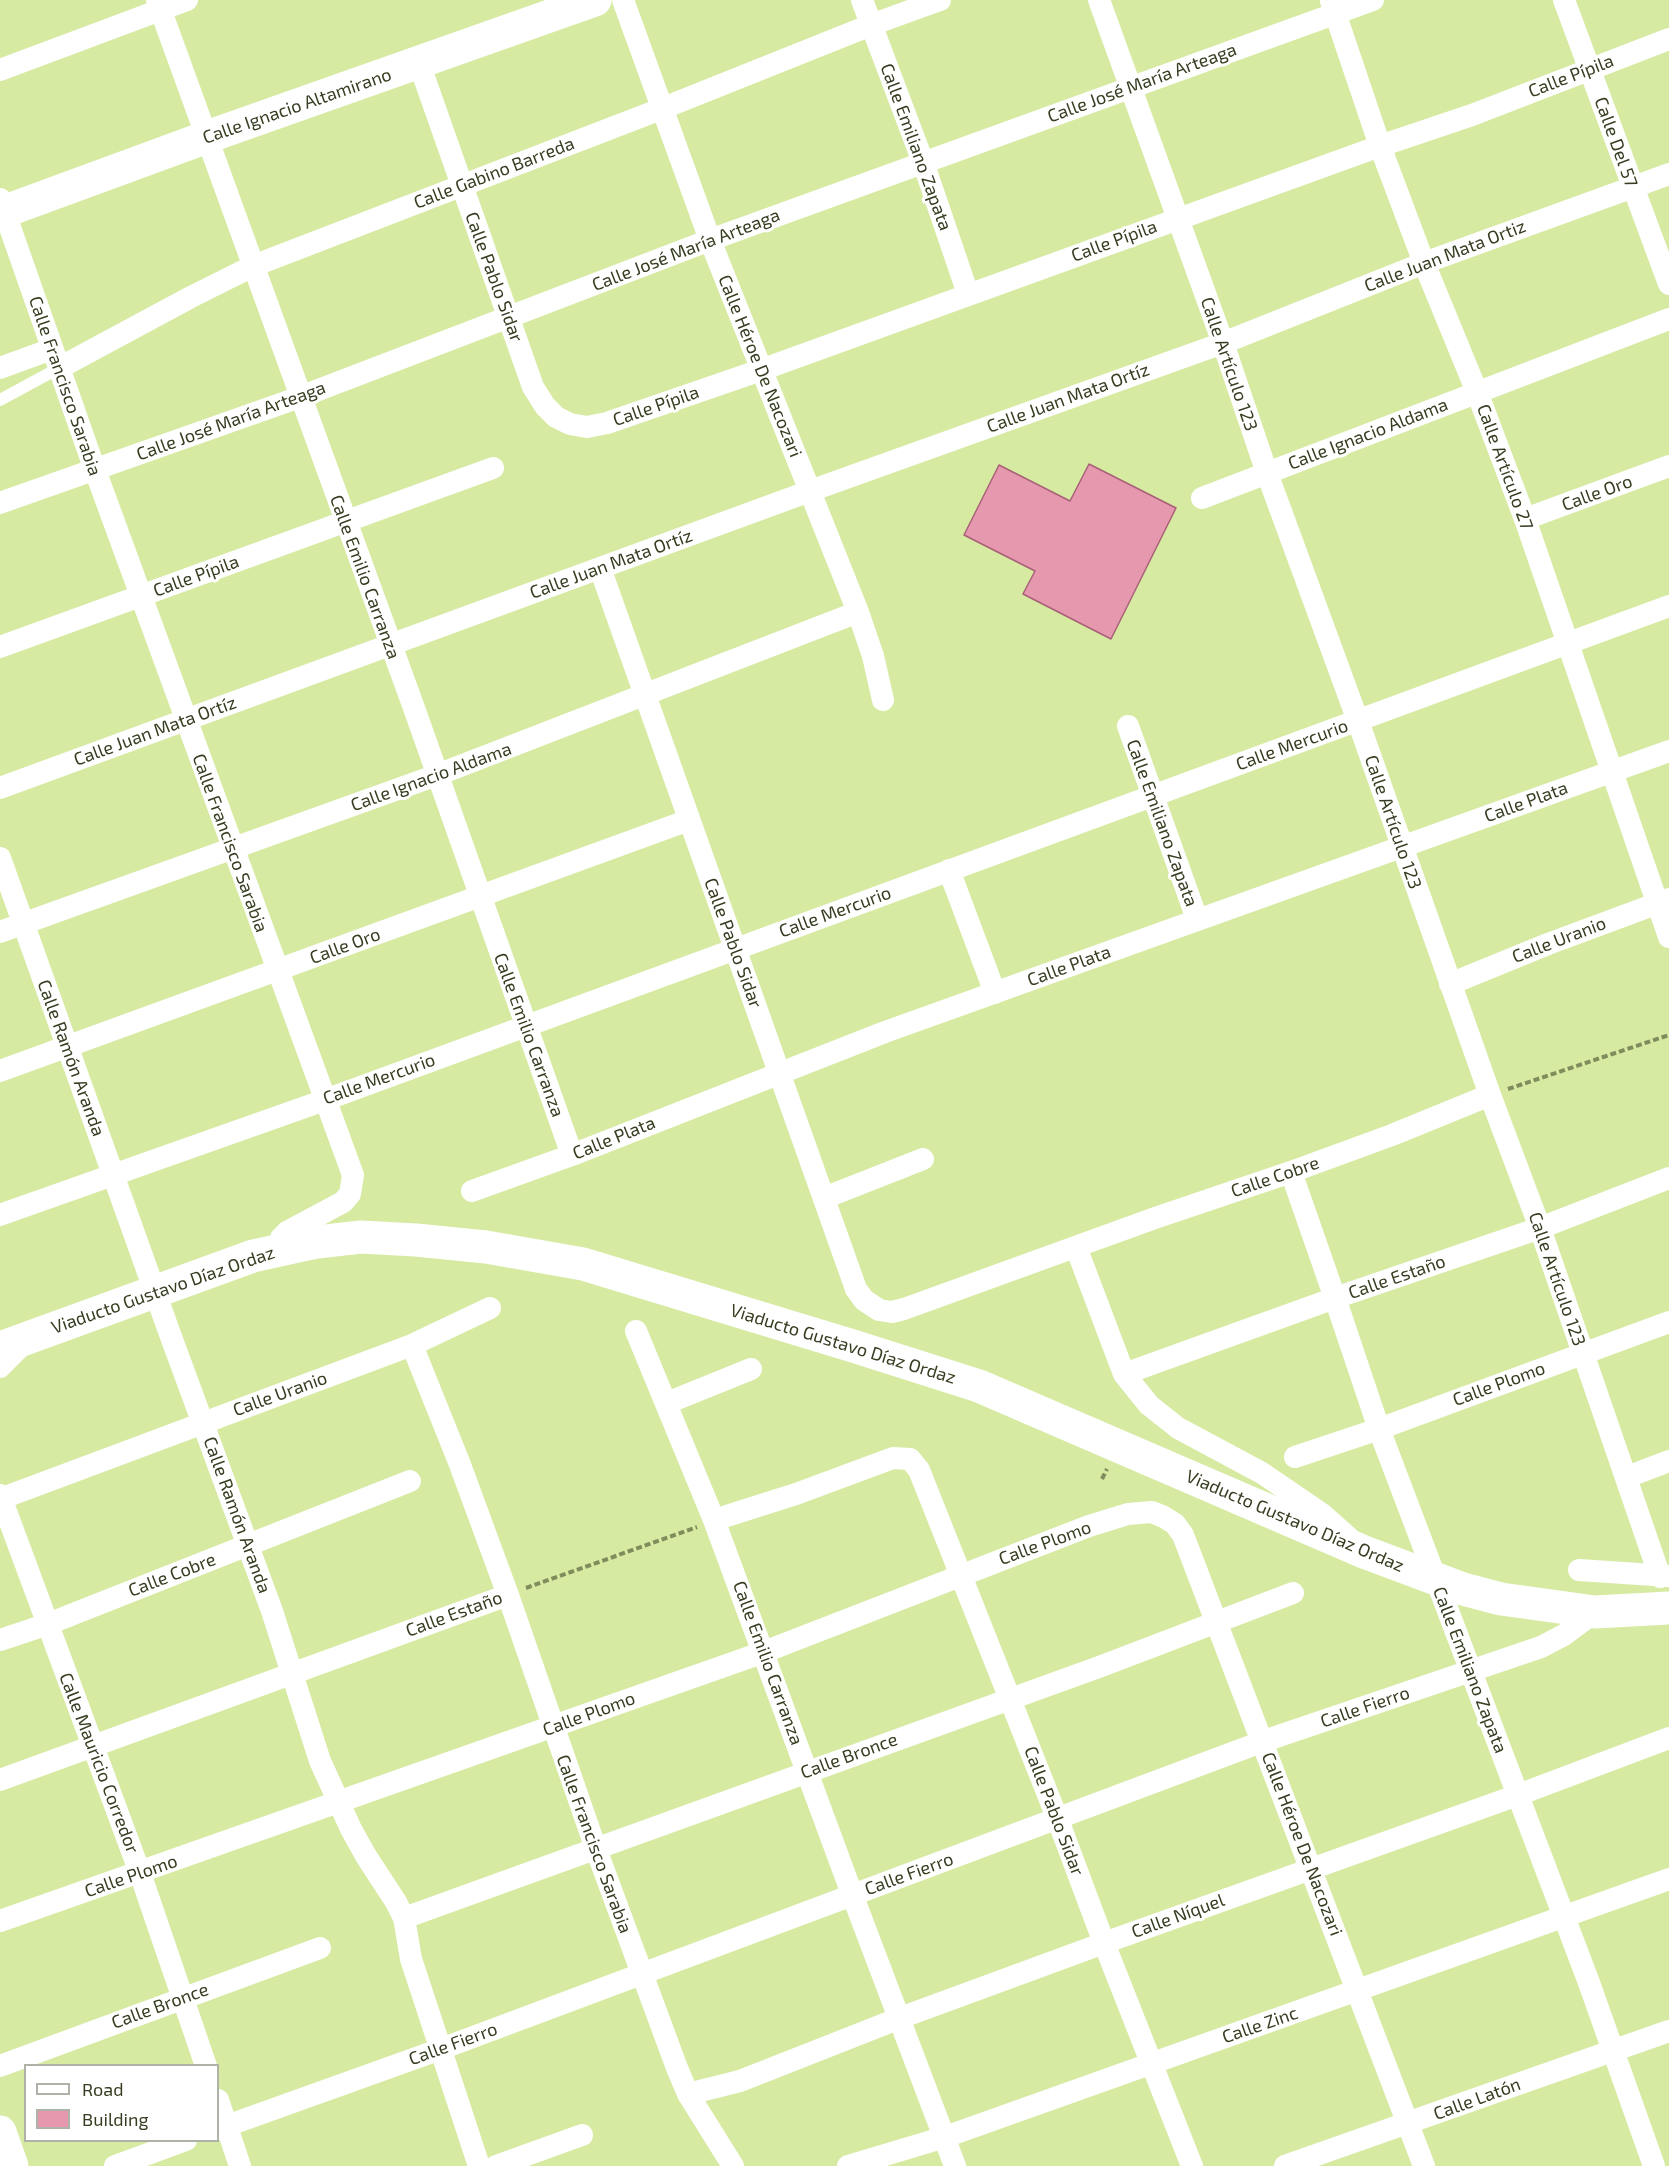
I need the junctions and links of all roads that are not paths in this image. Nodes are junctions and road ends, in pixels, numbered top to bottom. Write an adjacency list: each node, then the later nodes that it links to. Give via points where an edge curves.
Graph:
1 (188, 0): 9 (street)
2 (595, 0): 13 (main road, Calle Ignacio Altamirano)
3 (623, 0): 17 (street, Calle Héroe De Nacozari)
4 (862, 0): 11 (street, Calle Emiliano Zapata)
5 (940, 0): 11 (street, Calle Gabino Barreda)
6 (1099, 0): 16 (street, Calle Artículo 123)
7 (1373, 0): 10 (street, Calle José María Arteaga)
8 (1564, 0): 14 (street, Calle Del 57)
9 (159, 5): 15 (street); 18 (street, Calle Emilio Carranza)
10 (1332, 7): 16 (street, Calle José María Arteaga); 19 (street, Calle Artículo 27)
11 (871, 25): 17 (street, Calle Gabino Barreda); 20 (street, Calle Emiliano Zapata)
12 (1669, 39): 14 (street, Calle Pípila)
13 (419, 63): 18 (main road, Calle Ignacio Altamirano); 22 (street, Calle Pablo Sidar)
14 (1588, 69): 19 (street, Calle Pípila); 23 (street, Calle Del 57)
15 (0, 70)
16 (1129, 87): 20 (street, Calle José María Arteaga); 25 (street, Calle Artículo 123)
17 (661, 109): 22 (street, Calle Gabino Barreda); 26 (street, Calle Héroe De Nacozari)
18 (207, 137): 24 (main road, Calle Ignacio Altamirano); 28 (street, Calle Emilio Carranza)
19 (1380, 146): 25 (street, Calle Pípila); 27 (street, Calle Artículo 27)
20 (923, 162): 26 (street, Calle José María Arteaga); 30 (street, Calle Emiliano Zapata)
21 (1669, 174): 23 (street, Calle Juan Mata Ortiz)
22 (460, 185): 28 (street, Calle Gabino Barreda); 31 (street, Calle Pablo Sidar)
23 (1633, 187): 27 (street, Calle Juan Mata Ortiz); 29 (street, Calle Del 57)
24 (2, 208): 34 (street, Calle Francisco Sarabia)
25 (1177, 219): 30 (street, Calle Pípila); 33 (street, Calle Artículo 123)
26 (710, 240): 31 (street, Calle José María Arteaga); 36 (street, Calle Héroe De Nacozari)
27 (1424, 263): 33 (street, Calle Juan Mata Ortiz); 37 (street, Calle Artículo 27)
28 (253, 266): 34 (street, Calle Gabino Barreda); 38 (street, Calle Emilio Carranza)
29 (1669, 284)
30 (968, 294): 36 (street, Calle Pípila)
31 (508, 318): 38 (street, Calle José María Arteaga); 40 (street, Calle Pablo Sidar, via 533,387)
32 (1669, 319): 37 (street, Calle Ignacio Aldama)
33 (1223, 343): 44 (street, Calle Artículo 123); 45 (street, Calle Juan Mata Ortíz)
34 (56, 358): 35 (street, Calle Gabino Barreda); 39 (lane); 43 (street, Calle Francisco Sarabia)
35 (0, 368)
36 (761, 370): 40 (street, Calle Pípila, via 607,423 587,427); 45 (street, Calle Héroe De Nacozari)
37 (1477, 392): 44 (street, Calle Ignacio Aldama); 48 (street, Calle Artículo 27)
38 (300, 397): 43 (street, Calle José María Arteaga); 49 (street, Calle Emilio Carranza)
39 (0, 400)
40 (556, 417)
41 (1669, 466): 48 (street, Calle Oro)
42 (493, 468): 49 (street, Calle Pípila)
43 (94, 470): 47 (street, Calle José María Arteaga); 51 (street, Calle Francisco Sarabia)
44 (1267, 473): 46 (street, Calle Ignacio Aldama); 60 (street, Calle Artículo 123)
45 (810, 491): 50 (street, Calle Juan Mata Ortíz); 53 (street, Calle Héroe De Nacozari)
46 (1202, 498)
47 (0, 503)
48 (1525, 519): 55 (street, Calle Artículo 27)
49 (345, 522): 51 (street, Calle Pípila); 54 (street, Calle Emilio Carranza)
50 (600, 568): 54 (street, Calle Juan Mata Ortíz); 57 (street, Calle Pablo Sidar)
51 (141, 597): 56 (street, Calle Pípila); 59 (street, Calle Francisco Sarabia)
52 (1669, 606): 55 (street, Calle Mercurio)
53 (858, 612): 57 (street, Calle Ignacio Aldama); 58 (street, Calle Héroe De Nacozari)
54 (390, 645): 59 (street, Calle Juan Mata Ortíz); 64 (street, Calle Emilio Carranza)
55 (1567, 645): 60 (street, Calle Mercurio); 63 (street, Calle Artículo 27)
56 (0, 647)
57 (645, 696): 64 (street, Calle Ignacio Aldama); 67 (street, Calle Pablo Sidar)
58 (882, 700)
59 (185, 720): 65 (street, Calle Juan Mata Ortíz); 69 (street, Calle Francisco Sarabia)
60 (1358, 721): 66 (street, Calle Mercurio); 68 (street, Calle Artículo 123)
61 (1128, 726): 66 (street, Calle Emiliano Zapata)
62 (1669, 751): 63 (street, Calle Plata)
63 (1612, 771): 68 (street, Calle Plata); 73 (street, Calle Artículo 27)
64 (436, 776): 69 (street, Calle Ignacio Aldama); 72 (street, Calle Emilio Carranza)
65 (0, 788)
66 (1153, 795): 71 (street, Calle Mercurio); 74 (street, Calle Emiliano Zapata)
67 (689, 820): 72 (street, Calle Oro); 78 (street, Calle Pablo Sidar)
68 (1401, 846): 74 (street, Calle Plata); 80 (street, Calle Artículo 123)
69 (233, 849): 75 (street, Calle Ignacio Aldama); 79 (street, Calle Francisco Sarabia)
70 (0, 858): 75 (street, Calle Ramón Aranda)
71 (949, 870): 78 (street, Calle Mercurio); 81 (street)
72 (480, 898): 79 (street, Calle Oro); 82 (street, Calle Emilio Carranza)
73 (1663, 901): 77 (street, Calle Artículo 27); 80 (street, Calle Uranio)
74 (1197, 919): 81 (street, Calle Plata)
75 (23, 924): 76 (street, Calle Ignacio Aldama); 83 (street, Calle Ramón Aranda)
76 (0, 932)
77 (1669, 937)
78 (735, 948): 82 (street, Calle Mercurio); 85 (street, Calle Pablo Sidar)
79 (277, 971): 83 (street, Calle Oro); 87 (street, Calle Francisco Sarabia)
80 (1450, 984): 86 (street, Calle Artículo 123)
81 (994, 993): 85 (street, Calle Plata)
82 (526, 1024): 87 (street, Calle Mercurio); 88 (street, Calle Emilio Carranza)
83 (67, 1047): 84 (street, Calle Oro); 91 (street, Calle Ramón Aranda)
84 (0, 1071)
85 (779, 1072): 88 (street, Calle Plata); 94 (street, Calle Pablo Sidar)
86 (1490, 1095): 90 (street, Calle Cobre); 96 (street, Calle Artículo 123)
87 (324, 1100): 91 (street, Calle Mercurio); 98 (street, Calle Francisco Sarabia, via 353,1175 350,1194 343,1202 287,1232 281,1238)
88 (572, 1155): 93 (street, Calle Plata)
89 (922, 1159): 94 (street)
90 (1291, 1172): 97 (street, Calle Cobre); 99 (street, Calle Emiliano Zapata)
91 (114, 1175): 95 (street, Calle Mercurio); 112 (street, Calle Ramón Aranda)
92 (1669, 1178): 96 (street, Calle Estaño)
93 (472, 1191)
94 (824, 1198): 101 (street, Calle Pablo Sidar, via 856,1289)
95 (0, 1215)
96 (1540, 1228): 99 (street, Calle Estaño); 107 (street, Calle Artículo 123)
97 (1076, 1247): 101 (street, Calle Cobre, via 904,1309); 110 (street)
98 (280, 1250): 104 (main road, Viaducto Gustavo Díaz Ordaz); 122 (main road, Viaducto Gustavo Díaz Ordaz, via 361,1237 416,1239 584,1264 979,1386)
99 (1335, 1298): 110 (street, Calle Estaño); 113 (street, Calle Emiliano Zapata)
100 (490, 1308): 105 (street, Calle Uranio)
101 (879, 1310)
102 (1669, 1322): 107 (street, Calle Plomo)
103 (636, 1331): 111 (street, Calle Emilio Carranza)
104 (15, 1334): 106 (main road, Viaducto Gustavo Díaz Ordaz); 108 (street)
105 (412, 1345): 112 (street, Calle Uranio); 127 (street, Calle Francisco Sarabia)
106 (0, 1348)
107 (1583, 1353): 113 (street, Calle Plomo); 116 (street, Calle Artículo 123)
108 (0, 1367)
109 (751, 1369): 111 (street)
110 (1124, 1374): 122 (street, via 1149,1405 1178,1428 1271,1479 1322,1514)
111 (667, 1403): 119 (street, Calle Emilio Carranza)
112 (203, 1423): 118 (street, Calle Uranio); 121 (street, Calle Ramón Aranda)
113 (1379, 1429): 114 (street, Calle Plomo); 134 (street, Calle Emiliano Zapata)
114 (1295, 1457)
115 (1669, 1461): 116 (street)
116 (1627, 1477): 125 (street, Calle Artículo 123)
117 (410, 1481): 121 (street, Calle Cobre)
118 (0, 1497): 131 (street, Calle Mauricio Corredor)
119 (714, 1520): 124 (street, Calle Pablo Sidar, via 893,1458 910,1459 919,1470); 133 (street, Calle Emilio Carranza)
120 (1175, 1524): 124 (street, Calle Plomo, via 1152,1512 1128,1514); 130 (street, Calle Héroe De Nacozari)
121 (248, 1545): 131 (street, Calle Cobre); 135 (street, Calle Ramón Aranda)
122 (1364, 1552): 129 (main road, Viaducto Gustavo Díaz Ordaz, via 1463,1589 1502,1599)
123 (1579, 1569): 125 (street)
124 (961, 1575): 133 (street, Calle Plomo); 136 (street, Calle Pablo Sidar)
125 (1665, 1577)
126 (1293, 1593): 130 (street, Calle Bronce)
127 (508, 1595): 135 (street, Calle Estaño); 137 (street, Calle Francisco Sarabia)
128 (1669, 1608): 129 (main road, Viaducto Gustavo Díaz Ordaz)
129 (1595, 1612): 134 (street, Calle Fierro, via 1541,1647)
130 (1218, 1622): 136 (street, Calle Bronce); 139 (street, Calle Héroe De Nacozari)
131 (48, 1624): 132 (street, Calle Cobre); 140 (street, Calle Mauricio Corredor)
132 (0, 1640)
133 (764, 1652): 137 (street, Calle Plomo); 141 (street, Calle Emilio Carranza)
134 (1470, 1671): 139 (street, Calle Fierro); 143 (street, Calle Emiliano Zapata)
135 (293, 1673): 140 (street, Calle Estaño); 144 (street, Calle Ramón Aranda, via 320,1761)
136 (1010, 1699): 141 (street, Calle Bronce); 145 (street, Calle Pablo Sidar)
137 (552, 1727): 144 (street, Calle Plomo); 146 (street, Calle Francisco Sarabia)
138 (1669, 1738): 143 (street, Calle Níquel)
139 (1264, 1741): 145 (street, Calle Fierro); 147 (street, Calle Héroe De Nacozari)
140 (93, 1747): 142 (street, Calle Estaño); 148 (street, Calle Mauricio Corredor)
141 (807, 1771): 146 (street, Calle Bronce); 150 (street, Calle Emilio Carranza)
142 (0, 1780)
143 (1518, 1795): 147 (street, Calle Níquel); 151 (street, Calle Emiliano Zapata)
144 (338, 1803): 148 (street, Calle Plomo); 152 (street, Calle Ramón Aranda)
145 (1058, 1820): 150 (street, Calle Fierro); 154 (street, Calle Pablo Sidar)
146 (596, 1849): 152 (street, Calle Bronce); 156 (street, Calle Francisco Sarabia)
147 (1311, 1868): 154 (street, Calle Níquel); 157 (street, Calle Héroe De Nacozari)
148 (140, 1873): 153 (street, Calle Plomo); 158 (street, Calle Mauricio Corredor)
149 (1669, 1880): 151 (street, Calle Zinc)
150 (852, 1894): 156 (street, Calle Fierro); 159 (street, Calle Emilio Carranza)
151 (1564, 1917): 157 (street, Calle Zinc); 162 (street, Calle Emiliano Zapata)
152 (404, 1918): 161 (street, Calle Ramón Aranda, via 411,1959)
153 (0, 1921)
154 (1104, 1943): 159 (street, Calle Níquel); 163 (street, Calle Pablo Sidar)
155 (320, 1948): 158 (street, Calle Bronce)
156 (642, 1974): 161 (street, Calle Fierro); 166 (street, Calle Francisco Sarabia)
157 (1358, 1991): 163 (street, Calle Zinc); 168 (street, Calle Héroe De Nacozari)
158 (183, 1997): 164 (street, Calle Mauricio Corredor); 165 (street, Calle Bronce)
159 (900, 2018): 166 (street, Calle Níquel, via 740,2081); 172 (street, Calle Emilio Carranza)
160 (1669, 2031): 162 (street, Calle Latón)
161 (441, 2049): 169 (street, Calle Fierro); 178 (street, Calle Ramón Aranda)
162 (1612, 2051): 168 (street, Calle Latón); 186 (street, Calle Emiliano Zapata)
163 (1152, 2063): 172 (street, Calle Zinc); 183 (street, Calle Pablo Sidar)
164 (205, 2064)
165 (0, 2066)
166 (688, 2094): 180 (street, Calle Francisco Sarabia)
167 (219, 2107): 169 (street)
168 (1408, 2123): 184 (street, Calle Latón); 185 (street, Calle Héroe De Nacozari)
169 (222, 2128): 177 (street)
170 (0, 2132): 175 (main road)
171 (582, 2135): 179 (street)
172 (945, 2137): 181 (street, Calle Zinc); 182 (street, Calle Emilio Carranza)
173 (181, 2142): 176 (street)
174 (1669, 2163): 187 (street)
175 (12, 2166)
176 (115, 2166)
177 (240, 2166)
178 (479, 2166)
179 (496, 2166)
180 (733, 2166)
181 (849, 2166)
182 (955, 2166)
183 (1192, 2166)
184 (1285, 2166)
185 (1424, 2166)
186 (1654, 2166)
187 (1661, 2166)

